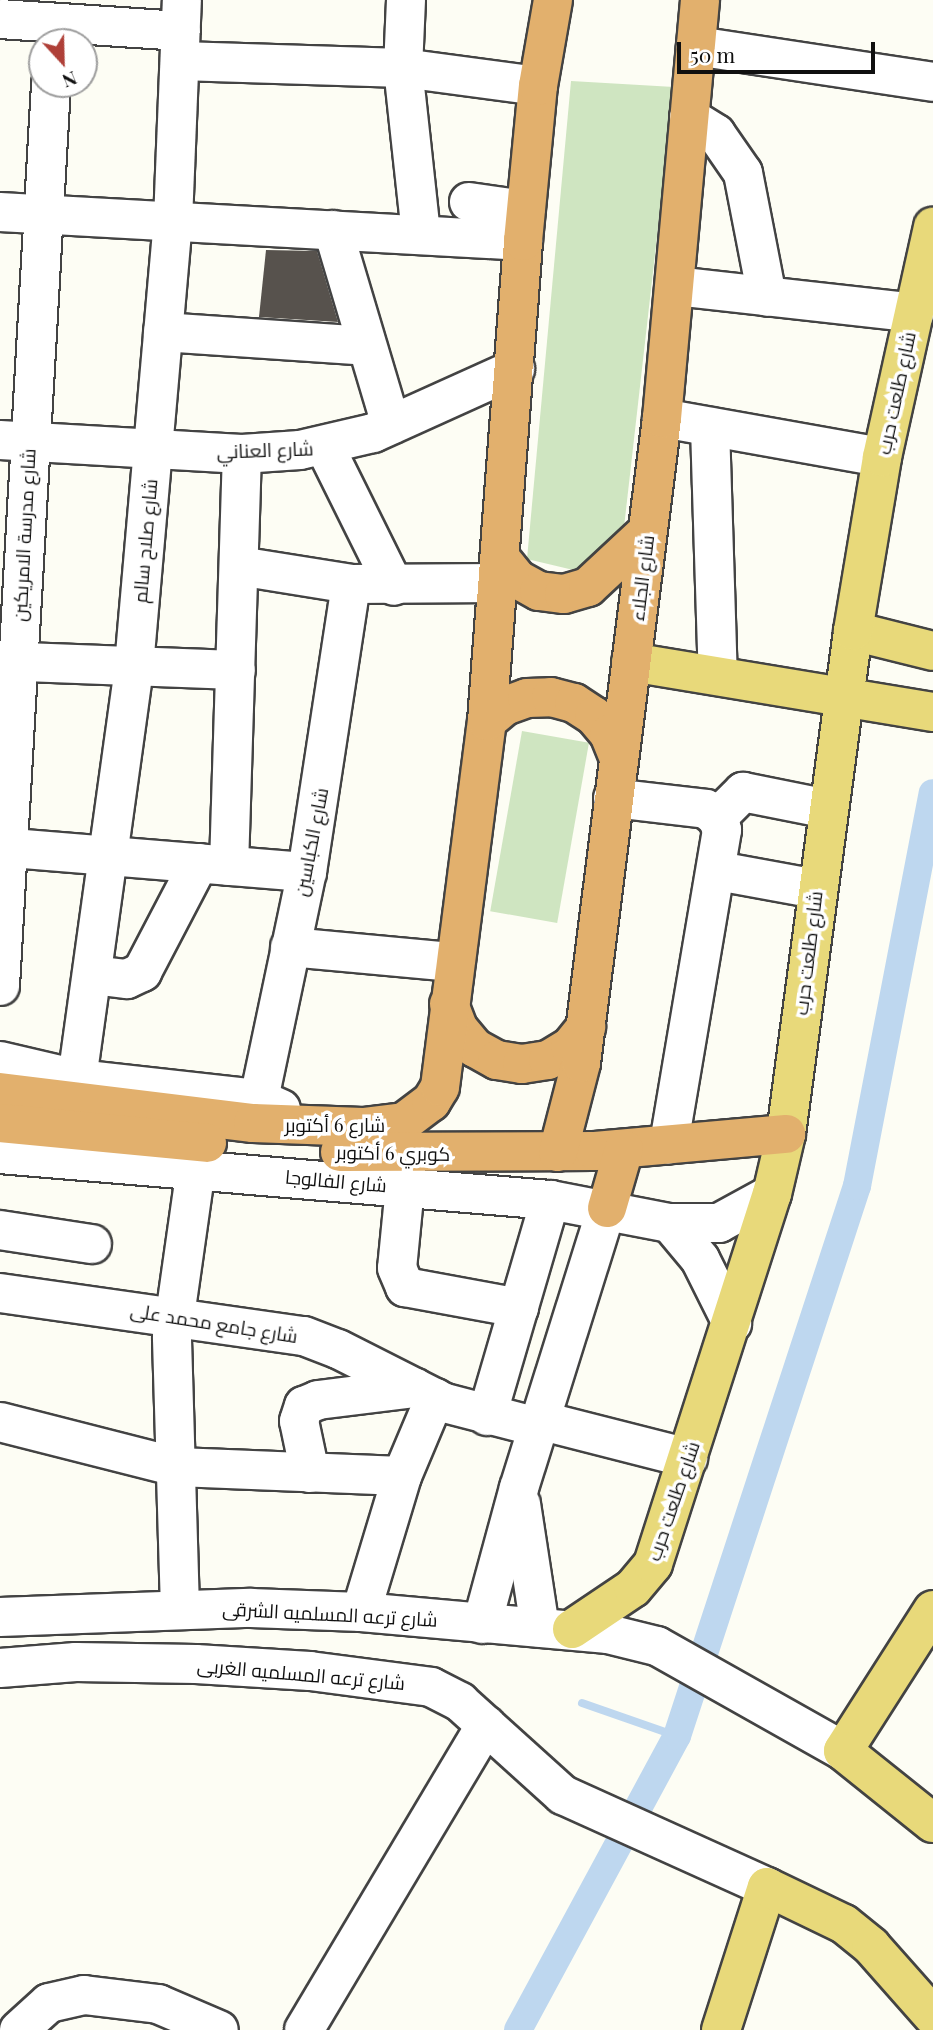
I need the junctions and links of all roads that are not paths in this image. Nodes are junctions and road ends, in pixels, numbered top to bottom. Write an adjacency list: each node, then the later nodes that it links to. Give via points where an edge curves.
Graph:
1 (406, 0): 9 (street)
2 (553, 0): 11 (highway)
3 (699, 0): 8 (highway, شارع الجلاء)
4 (0, 19): 5 (street)
5 (38, 28)
6 (181, 31): 7 (street); 9 (street); 17 (street, شارع صلاح سالم)
7 (98, 32)
8 (696, 46): 10 (street); 13 (highway, شارع الجلاء)
9 (403, 68): 11 (street); 21 (street)
10 (933, 82)
11 (538, 86): 18 (highway)
12 (50, 98): 16 (street, شارع مدرسة الامريكين)
13 (689, 117): 22 (highway, شارع الجلاء); 23 (street, via 716,134 743,173)
14 (469, 202): 18 (street)
15 (0, 212): 16 (street)
16 (43, 214): 17 (street); 31 (street, شارع مدرسة الامريكين)
17 (173, 221): 20 (street); 25 (street, شارع صلاح سالم)
18 (524, 226): 21 (street); 27 (highway)
19 (933, 227): 24 (main road, شارع طلعت حرب)
20 (333, 230): 21 (street); 26 (street)
21 (421, 235)
22 (675, 286): 23 (street); 28 (highway, شارع الجلاء)
23 (767, 297): 24 (street)
24 (914, 313): 35 (main road, شارع طلعت حرب)
25 (163, 332): 26 (street); 33 (street, شارع صلاح سالم)
26 (366, 346): 29 (street)
27 (515, 369): 29 (street, شارع العناني); 38 (highway)
28 (662, 418): 30 (street); 36 (highway, شارع الجلاء)
29 (391, 425): 32 (street, شارع العناني)
30 (710, 427): 35 (street); 47 (street)
31 (15, 441): 33 (street, شارع العناني); 43 (street, شارع مدرسة الامريكين)
32 (325, 447): 34 (street, شارع العناني); 40 (street)
33 (154, 450): 34 (street, شارع العناني); 45 (street, شارع صلاح سالم)
34 (242, 454): 37 (street)
35 (882, 457): 41 (main road, شارع طلعت حرب)
36 (647, 532): 38 (highway, via 588,587 564,594 539,591); 44 (highway, شارع الجلاء)
37 (239, 566): 39 (street); 46 (street)
38 (500, 571): 40 (street); 50 (highway)
39 (351, 584): 40 (street); 59 (street, شارع الكباسين)
40 (394, 586)
41 (853, 631): 42 (main road); 48 (main road, شارع طلعت حرب)
42 (933, 651)
43 (9, 661): 45 (street); 55 (street, شارع مدرسة الامريكين)
44 (631, 662): 47 (main road); 51 (highway, شارع الجلاء)
45 (134, 666): 46 (street); 56 (street, شارع صلاح سالم)
46 (236, 670): 57 (street)
47 (718, 675): 48 (main road)
48 (844, 694): 49 (main road); 53 (main road, شارع طلعت حرب)
49 (933, 712)
50 (487, 721): 51 (highway, via 505,706 527,698 551,697 574,703 594,716 609,734); 62 (highway)
51 (618, 756): 52 (highway, شارع الجلاء)
52 (613, 798): 54 (street, via 699,807); 66 (highway, شارع الجلاء)
53 (827, 809): 54 (street, via 743,792 733,797); 60 (main road, شارع طلعت حرب)
54 (718, 818): 58 (street, via 722,830)
55 (4, 847): 56 (street); 64 (street, شارع مدرسة الامريكين)
56 (111, 856): 57 (street); 63 (street, شارع صلاح سالم)
57 (214, 865): 59 (street); 63 (street, via 142,972 127,979)
58 (718, 871): 60 (street); 75 (street)
59 (307, 873): 61 (street, شارع الكباسين)
60 (816, 889): 74 (main road, شارع طلعت حرب)
61 (290, 947): 62 (street); 70 (street, شارع الكباسين)
62 (453, 962): 65 (highway)
63 (93, 975): 68 (street, شارع صلاح سالم)
64 (0, 986)
65 (449, 1004): 66 (highway, via 458,1028 475,1048 497,1060 522,1065 548,1060 570,1046); 73 (highway, شارع 6 أكتوبر, via 440,1087 419,1113 388,1127)
66 (586, 1027): 77 (highway, شارع الجلاء)
67 (0, 1061): 68 (street)
68 (77, 1079): 70 (street)
69 (0, 1091): 72 (highway, كوبري 6 أكتوبر)
70 (259, 1099): 73 (street)
71 (0, 1123): 72 (highway, كوبري 6 أكتوبر)
72 (170, 1126): 73 (highway, شارع 6 أكتوبر); 77 (highway, كوبري 6 أكتوبر, via 336,1152)
73 (305, 1126)
74 (786, 1134): 75 (highway, كوبري 6 أكتوبر); 81 (main road, شارع طلعت حرب)
75 (669, 1145): 76 (highway, كوبري 6 أكتوبر)
76 (624, 1149): 77 (highway, كوبري 6 أكتوبر); 83 (highway)
77 (558, 1152)
78 (0, 1154): 79 (street, شارع الفالوجا)
79 (196, 1169): 80 (street, شارع الفالوجا); 89 (street)
80 (405, 1186): 82 (street, شارع الفالوجا); 88 (street, via 397,1268 405,1287)
81 (772, 1194): 84 (street, شارع الفالوجا, via 719,1223); 90 (main road, شارع طلعت حرب)
82 (550, 1200): 83 (street, شارع الفالوجا); 88 (street)
83 (607, 1208): 84 (street, شارع الفالوجا); 94 (street)
84 (670, 1223): 90 (street, via 707,1269)
85 (0, 1230): 86 (street)
86 (92, 1244)
87 (0, 1293): 89 (street, شارع جامع محمد على)
88 (519, 1308): 92 (street)
89 (173, 1315): 91 (street, شارع جامع محمد على, via 313,1339); 96 (street)
90 (732, 1323): 95 (main road, شارع طلعت حرب)
91 (425, 1393): 92 (street, شارع جامع محمد على); 97 (street, via 318,1400 304,1406 299,1421); 98 (street)
92 (487, 1416): 94 (street, شارع جامع محمد على)
93 (0, 1422): 96 (street)
94 (538, 1423): 95 (street, شارع جامع محمد على); 99 (street)
95 (688, 1458): 105 (main road, شارع طلعت حرب, via 659,1549 644,1577)
96 (177, 1467): 97 (street); 100 (street)
97 (310, 1473): 98 (street)
98 (402, 1476): 102 (street)
99 (519, 1488): 104 (street); 105 (street)
100 (180, 1609): 102 (street, شارع ترعه المسلميه الشرقى); 103 (street, شارع ترعه المسلميه الشرقى)
101 (933, 1610): 108 (main road)
102 (361, 1612): 104 (street, شارع ترعه المسلميه الشرقى)
103 (0, 1617)
104 (482, 1624): 105 (street, شارع ترعه المسلميه الشرقى)
105 (556, 1628): 108 (street, شارع ترعه المسلميه الشرقى, via 657,1646)
106 (0, 1668): 107 (street, شارع ترعه المسلميه الغربى, via 76,1662 196,1664 384,1679 430,1687 460,1702)
107 (486, 1725): 110 (street, شارع ترعه المسلميه الغربى, via 563,1795); 114 (street)
108 (833, 1744): 109 (main road)
109 (933, 1823)
110 (755, 1882): 111 (main road, via 844,1924 871,1946); 115 (main road)
111 (933, 2016)
112 (19, 2030): 113 (street, via 49,2003 83,1995 158,2004)
113 (219, 2030)
114 (304, 2030)
115 (721, 2030)

